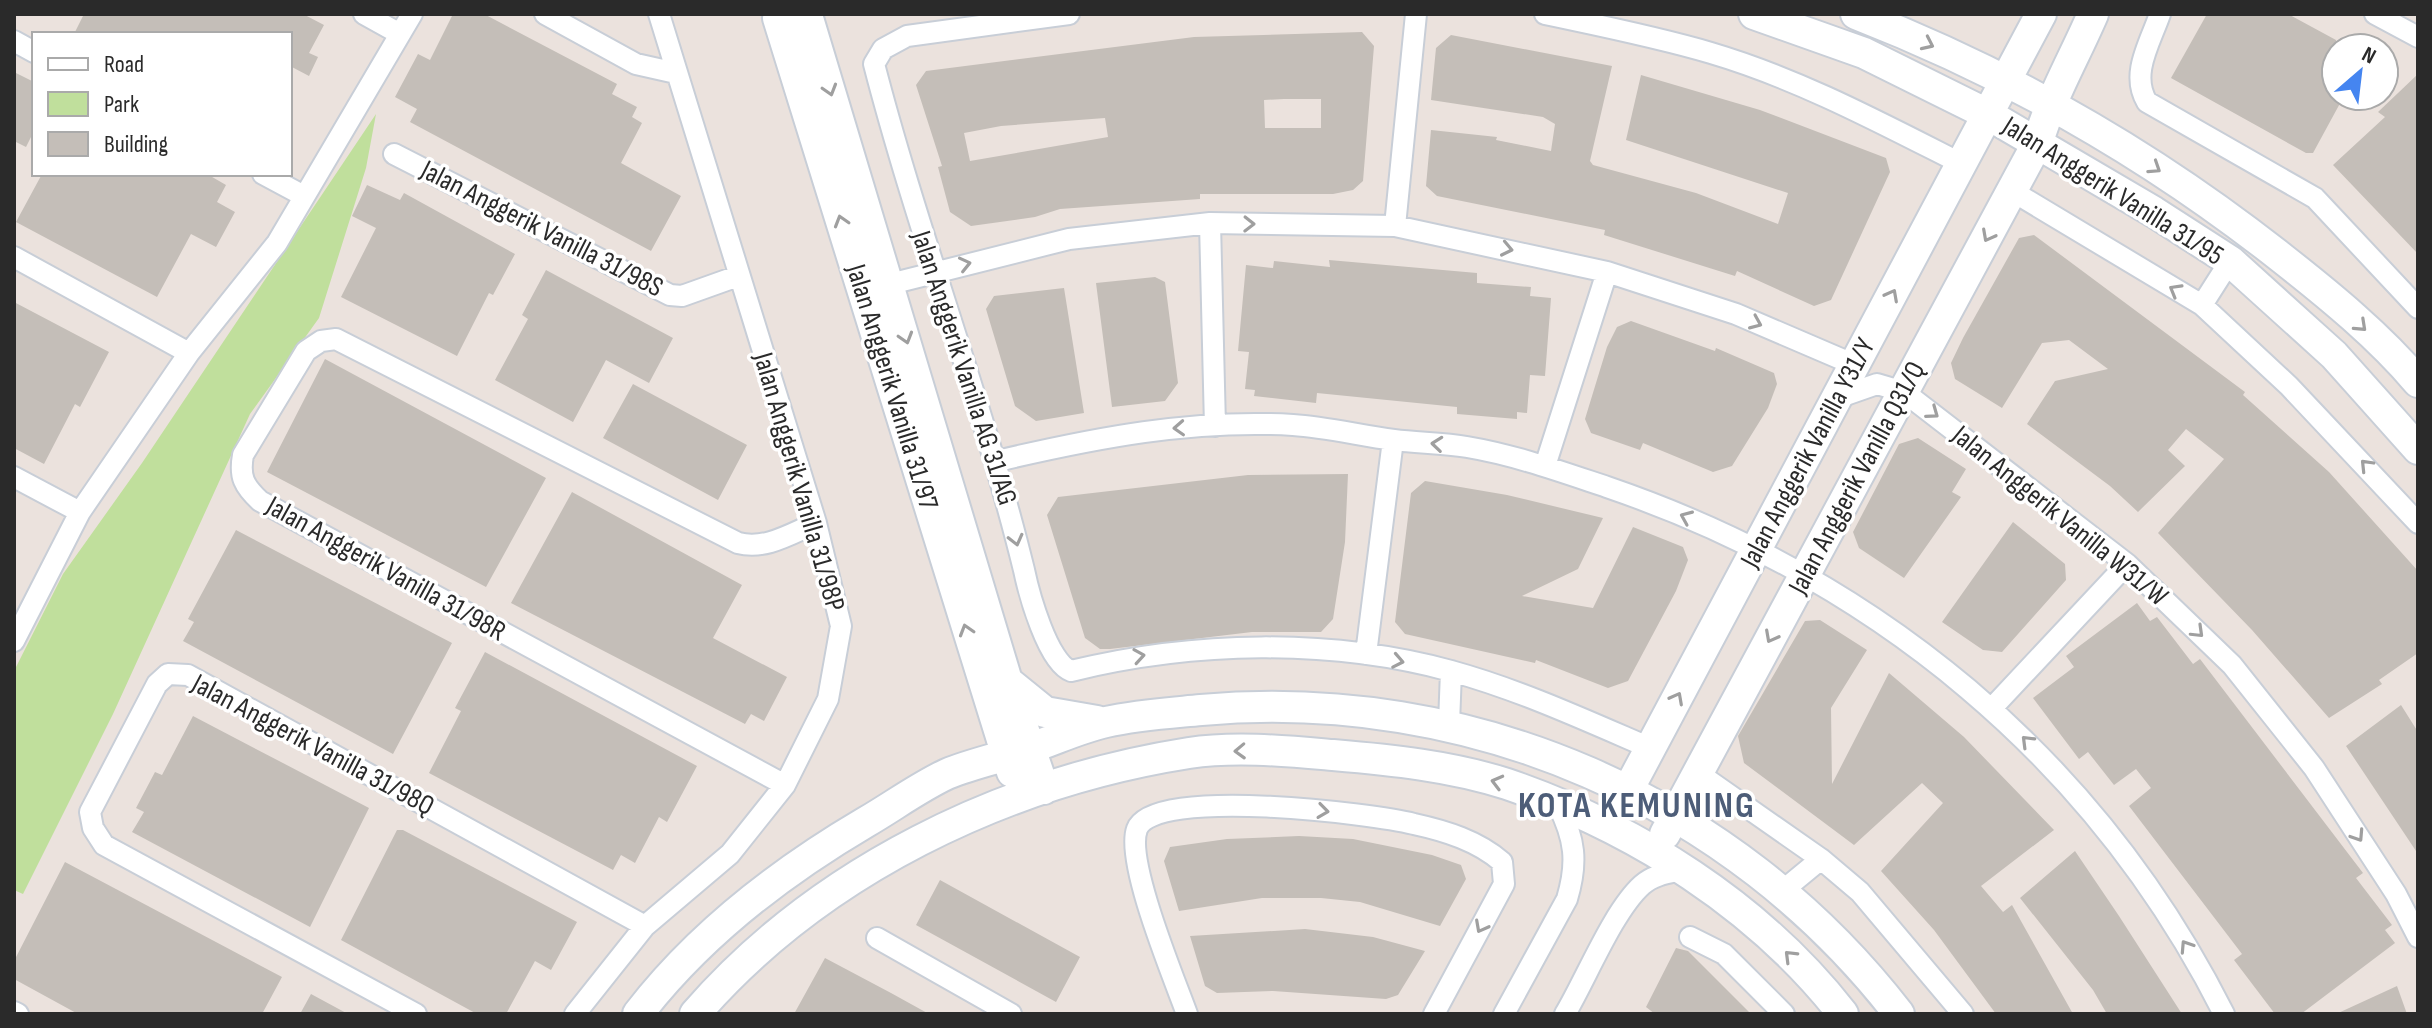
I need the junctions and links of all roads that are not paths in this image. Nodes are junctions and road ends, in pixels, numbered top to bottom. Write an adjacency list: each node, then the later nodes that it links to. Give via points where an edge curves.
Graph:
1 (364, 14): 15 (street)
2 (412, 14): 15 (street)
3 (545, 14): 21 (street, via 636,64)
4 (659, 14): 21 (street, Jalan Anggerik Vanilla 31/98P)
5 (1069, 14): 36 (street, Jalan Anggerik Vanilla AG 31/AG, via 907,36 883,49 874,64)
6 (1416, 14): 33 (street)
7 (1545, 14): 28 (street, via 1713,54 1784,79)
8 (1754, 14): 24 (street, Jalan Anggerik Vanilla 31/95, via 1864,53)
9 (1856, 14): 19 (street, Jalan Anggerik Vanilla 31/95, one-way to 19)
10 (2093, 14): 20 (street, Jalan Anggerik Vanilla Q31/Q)
11 (2160, 14): 41 (street, via 2140,72 2139,89 2147,102 2315,198)
12 (2375, 14): 16 (street)
13 (791, 15): 39 (street, Jalan Anggerik Vanilla 31/97, one-way to 39); 62 (street, Jalan Anggerik Vanilla 31/97, one-way to 13)
14 (2038, 20): 19 (street, via 2019,47); 22 (street, Jalan Anggerik Vanilla Y31/Y)
15 (400, 34): 31 (street)
16 (2418, 37)
17 (14, 41): 18 (street)
18 (32, 51)
19 (1976, 66): 22 (street, Jalan Anggerik Vanilla 31/95)
20 (2071, 66): 23 (street, Jalan Anggerik Vanilla Q31/Q); 25 (street, via 2072,90)
21 (676, 73): 38 (street, Jalan Anggerik Vanilla 31/98P)
22 (2008, 79): 23 (street, Jalan Anggerik Vanilla 31/95); 24 (street, Jalan Anggerik Vanilla Y31/Y)
23 (2050, 102): 25 (street, Jalan Anggerik Vanilla 31/95); 26 (street, Jalan Anggerik Vanilla Q31/Q)
24 (1989, 115): 26 (street, Jalan Anggerik Vanilla 31/95); 28 (street, Jalan Anggerik Vanilla Y31/Y)
25 (2108, 136): 44 (street, Jalan Anggerik Vanilla 31/95, one-way to 44, via 2237,222 2314,284)
26 (2038, 142): 30 (street, Jalan Anggerik Vanilla Q31/Q); 35 (street, Jalan Anggerik Vanilla 31/95)
27 (394, 154): 38 (street, Jalan Anggerik Vanilla 31/98S, via 670,295 682,296)
28 (1962, 164): 43 (street, Jalan Anggerik Vanilla Y31/Y, one-way to 28)
29 (267, 176): 31 (street)
30 (2012, 191): 40 (street, one-way to 30); 45 (street, Jalan Anggerik Vanilla Q31/Q, one-way to 45)
31 (304, 196): 42 (street, via 277,243)
32 (1210, 223): 33 (street, one-way to 33); 36 (street, one-way to 32, via 1069,239); 47 (street)
33 (1395, 226): 37 (street, one-way to 37)
34 (14, 257): 42 (street)
35 (2230, 261): 40 (street); 49 (street, Jalan Anggerik Vanilla 31/95, via 2334,355)
36 (932, 272): 39 (street); 50 (street, Jalan Anggerik Vanilla AG 31/AG)
37 (1607, 272): 43 (street, one-way to 43, via 1736,314); 51 (street)
38 (738, 276): 54 (street, Jalan Anggerik Vanilla 31/98P)
39 (890, 284): 62 (street, Jalan Anggerik Vanilla 31/97, one-way to 62)
40 (2202, 305): 55 (street, one-way to 40, via 2289,386)
41 (2418, 308)
42 (189, 353): 53 (street)
43 (1855, 365): 46 (street, Jalan Anggerik Vanilla Y31/Y)
44 (2418, 382)
45 (1904, 392): 46 (street, via 1877,384); 57 (street, Jalan Anggerik Vanilla W31/W, one-way to 57); 58 (street, Jalan Anggerik Vanilla Q31/Q)
46 (1837, 398): 56 (street, Jalan Anggerik Vanilla Y31/Y)
47 (1215, 426): 48 (street, via 1294,425); 50 (street, one-way to 50, via 1104,436)
48 (1393, 440): 51 (street, one-way to 48, via 1468,447); 60 (street)
49 (2418, 449)
50 (997, 461): 60 (street, Jalan Anggerik Vanilla AG 31/AG, one-way to 60, via 1026,581 1053,656 1063,668 1071,671 1143,655 1271,647)
51 (1545, 466): 56 (street, one-way to 51)
52 (14, 477): 53 (street)
53 (80, 512): 59 (street)
54 (816, 523): 70 (street, Jalan Anggerik Vanilla 31/98P, via 841,626 828,699); 70 (street, Jalan Anggerik Vanilla 31/98R, via 768,544 738,543 336,339 306,351 243,455 240,472 245,487 260,501)
55 (2418, 523)
56 (1757, 548): 58 (street); 66 (street, Jalan Anggerik Vanilla Y31/Y, one-way to 56)
57 (2127, 564): 63 (street); 82 (street, Jalan Anggerik Vanilla W31/W, one-way to 82, via 2232,665 2314,768)
58 (1806, 573): 63 (street, via 1905,638); 68 (street, Jalan Anggerik Vanilla Q31/Q, one-way to 68)
59 (14, 641)
60 (1366, 654): 61 (street, one-way to 61)
61 (1451, 671): 65 (street); 66 (street)
62 (998, 693): 64 (street, via 1074,720); 67 (street, Jalan Anggerik Vanilla 31/97); 69 (street, via 974,742)
63 (1993, 707): 97 (street, one-way to 63, via 2150,890 2056,773)
64 (1105, 722): 65 (street, via 1239,707 1292,707); 67 (street)
65 (1449, 724): 71 (street, via 1534,748)
66 (1650, 748): 71 (street, Jalan Anggerik Vanilla Y31/Y)
67 (1018, 752): 69 (street); 72 (street, Jalan Anggerik Vanilla 31/97)
68 (1698, 773): 74 (street, Jalan Anggerik Vanilla Q31/Q); 77 (street)
69 (947, 775): 86 (street, via 836,840 764,890 688,958)
70 (785, 785): 80 (street, Jalan Anggerik Vanilla 31/98P, via 730,854)
71 (1628, 791): 74 (street); 75 (street, Jalan Anggerik Vanilla Y31/Y)
72 (1033, 793): 73 (street, one-way to 72, via 1505,784 1434,767 1254,751 1192,753 1126,765); 87 (street, via 907,847 832,892 766,944)
73 (1558, 805): 75 (street); 91 (street, via 1572,832 1573,879)
74 (1674, 816): 76 (street, Jalan Anggerik Vanilla Q31/Q); 79 (street)
75 (1609, 827): 76 (street)
76 (1655, 852): 78 (street)
77 (1821, 859): 79 (street); 96 (street, via 1860,892)
78 (1682, 870): 92 (street, via 1642,885); 94 (street, one-way to 78, via 1786,951 1731,903)
79 (1781, 892): 95 (street, via 1805,911)
80 (645, 926): 84 (street, Jalan Anggerik Vanilla 31/98Q, via 188,675 168,674 157,684 90,812 104,845); 85 (street, Jalan Anggerik Vanilla 31/98P)
81 (1690, 937): 93 (street, via 1724,954)
82 (2418, 937)
83 (877, 938): 88 (street)
84 (416, 1014)
85 (575, 1014)
86 (638, 1014)
87 (695, 1014)
88 (1011, 1014)
89 (1187, 1014): 90 (street, one-way to 90, via 1133,845 1137,825 1183,810 1237,803 1413,823 1483,846 1502,862 1504,884)
90 (1434, 1014)
91 (1504, 1014)
92 (1565, 1014)
93 (1784, 1014)
94 (1843, 1014)
95 (1899, 1014)
96 (1963, 1014)
97 (2224, 1014)

